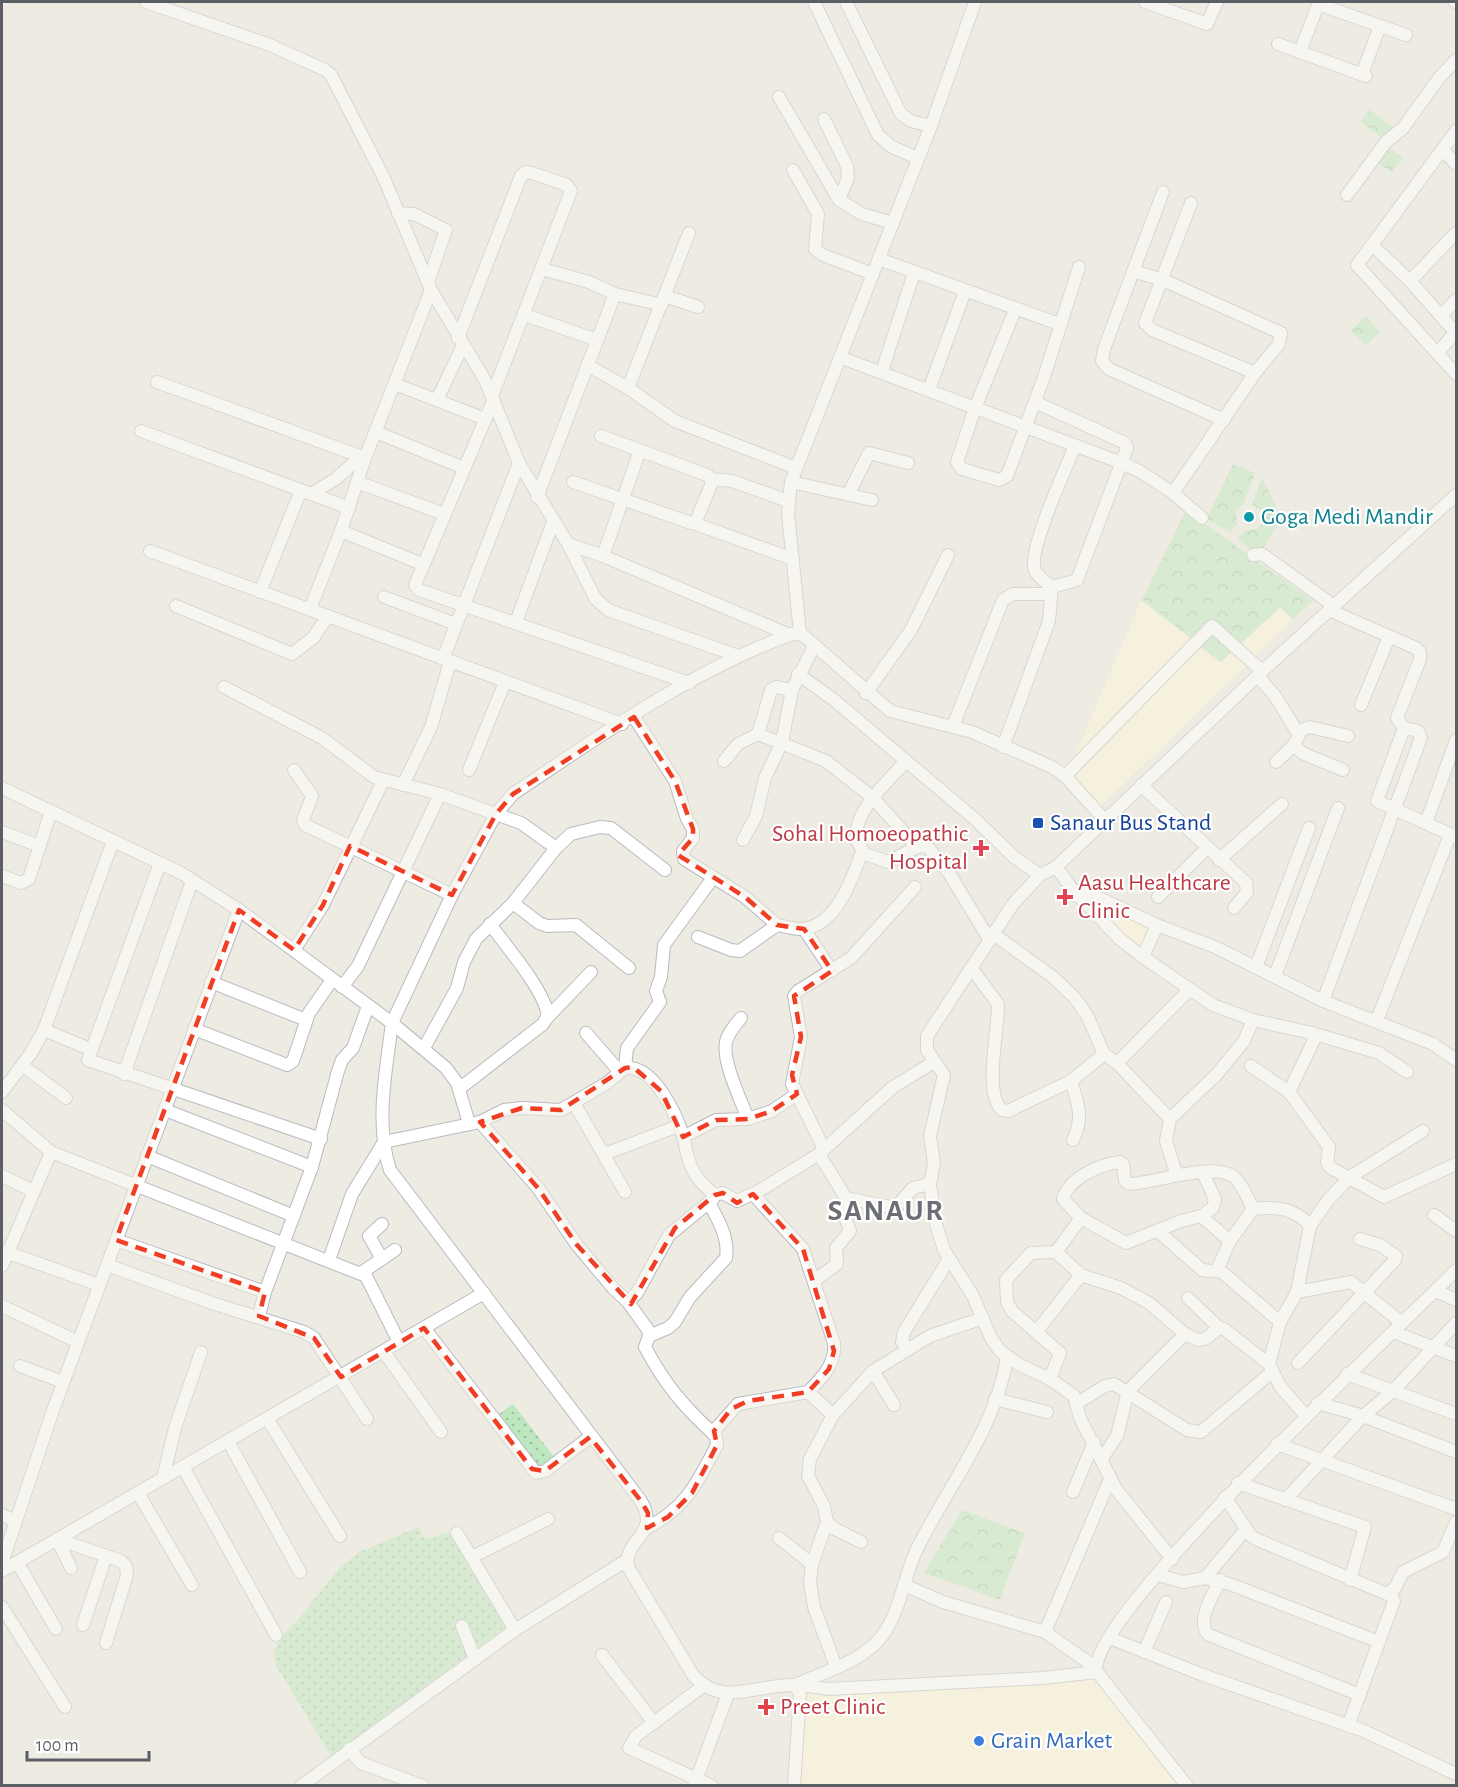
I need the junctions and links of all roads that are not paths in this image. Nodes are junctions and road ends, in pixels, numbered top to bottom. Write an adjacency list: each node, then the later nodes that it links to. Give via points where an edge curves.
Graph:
1 (146, 2): 25 (street, via 270,45 327,71)
2 (814, 2): 18 (street, via 878,135 892,147)
3 (846, 2): 15 (street, via 901,114 910,121)
4 (975, 2): 15 (street)
5 (1145, 2): 6 (street, via 1207,24)
6 (1217, 2)
7 (1318, 3): 8 (street); 11 (street)
8 (1380, 26): 9 (street); 11 (street, via 1364,75)
9 (1406, 35)
10 (1278, 44): 11 (street)
11 (1300, 52)
12 (1456, 60): 22 (street)
13 (778, 97): 23 (street)
14 (824, 119): 23 (street, via 847,166 848,178)
15 (931, 126): 18 (street)
16 (1456, 131): 17 (street)
17 (1443, 150): 19 (street); 29 (street)
18 (918, 158): 26 (street)
19 (1456, 164)
20 (793, 170): 35 (street, via 818,214 815,249)
21 (1163, 192): 33 (street)
22 (1347, 195)
23 (839, 200): 26 (street, via 862,214)
24 (1191, 203): 36 (street)
25 (398, 213): 38 (street); 38 (street, via 414,214 446,230)
26 (893, 223): 30 (street)
27 (688, 233): 41 (street)
28 (1456, 233): 37 (street)
29 (1372, 245): 37 (street); 51 (street, via 1358,261 1358,269)
30 (879, 259): 34 (street); 35 (street)
31 (1079, 267): 47 (street)
32 (542, 269): 40 (street); 45 (street); 50 (street, via 570,188 526,172 518,182)
33 (1133, 271): 36 (street); 66 (street, via 1104,349 1103,365)
34 (914, 273): 39 (street); 54 (street)
35 (873, 274): 52 (street)
36 (1163, 280): 55 (street, via 1148,311 1147,326); 55 (street, via 1281,333 1279,344)
37 (1410, 280): 46 (street)
38 (430, 286): 50 (street); 58 (street)
39 (965, 291): 44 (street); 60 (street)
40 (615, 294): 41 (street); 49 (street)
41 (663, 300): 43 (street); 59 (street)
42 (1456, 300): 46 (street)
43 (699, 307)
44 (1015, 310): 47 (street); 64 (street)
45 (525, 315): 49 (street); 61 (street)
46 (1442, 315): 48 (street)
47 (1059, 324): 63 (street)
48 (1456, 333): 51 (street)
49 (597, 340): 53 (street)
50 (461, 342): 61 (street); 62 (street)
51 (1438, 352): 56 (street)
52 (842, 358): 54 (street); 78 (street)
53 (587, 365): 59 (street); 87 (street)
54 (882, 371): 60 (street)
55 (1256, 373): 66 (street)
56 (1456, 374)
57 (157, 382): 73 (street)
58 (395, 384): 62 (street); 69 (street)
59 (628, 388): 78 (street, via 682,425)
60 (929, 390): 64 (street)
61 (493, 398): 65 (street); 74 (street)
62 (437, 400): 65 (street)
63 (1035, 402): 67 (street); 76 (street, via 1125,443)
64 (975, 408): 67 (street); 67 (street, via 957,462 962,469 1005,479)
65 (485, 419): 77 (street)
66 (1224, 420): 84 (street)
67 (1026, 428): 71 (street)
68 (141, 431): 83 (street)
69 (376, 432): 73 (street); 77 (street)
70 (601, 436): 72 (street)
71 (1075, 446): 76 (street); 104 (street, via 1047,515 1034,563 1036,573)
72 (640, 450): 79 (street); 88 (street)
73 (363, 457): 82 (street); 83 (street, via 337,478)
74 (519, 463): 87 (street); 107 (street)
75 (908, 463): 85 (street, via 869,453)
76 (1122, 463): 84 (street); 104 (street, via 1077,580)
77 (464, 468): 92 (street)
78 (796, 468): 81 (street)
79 (711, 479): 90 (street, via 732,481); 95 (street)
80 (573, 482): 88 (street)
81 (791, 482): 85 (street); 90 (street)
82 (357, 483): 91 (street); 92 (street)
83 (307, 491): 91 (street); 105 (street)
84 (1173, 493): 93 (street)
85 (848, 495): 89 (street)
86 (1456, 495): 109 (street)
87 (537, 497): 94 (street)
88 (624, 500): 95 (street); 101 (street)
89 (872, 500)
90 (788, 501): 102 (street)
91 (349, 508): 96 (street)
92 (444, 514): 103 (street)
93 (1202, 518)
94 (553, 522): 97 (street); 112 (street)
95 (693, 523): 102 (street)
96 (341, 531): 103 (street); 110 (street)
97 (568, 544): 101 (street); 117 (street, via 594,598 608,610)
98 (150, 551): 105 (street)
99 (948, 555): 125 (street, via 911,630)
100 (1253, 555): 109 (street, via 1262,554)
101 (603, 556): 114 (street)
102 (793, 559): 114 (street)
103 (422, 564): 107 (street, via 415,585 419,590)
104 (1051, 591): 129 (street, via 1007,596); 137 (street, via 1049,621)
105 (260, 592): 110 (street)
106 (384, 597): 113 (street)
107 (464, 603): 112 (street); 113 (street)
108 (176, 606): 111 (street, via 292,654 313,638)
109 (1331, 608): 115 (street); 120 (street)
110 (310, 609): 111 (street)
111 (328, 616): 118 (street)
112 (516, 622): 122 (street)
113 (456, 624): 118 (street)
114 (795, 634): 116 (street); 117 (street)
115 (1389, 637): 126 (street); 130 (street, via 1420,652 1397,718)
116 (814, 646): 119 (street); 125 (street)
117 (738, 656): 122 (street)
118 (447, 661): 121 (street); 146 (street, via 431,727)
119 (798, 674): 124 (street); 139 (street)
120 (1260, 674): 131 (street); 144 (street, via 1212,626); 147 (street)
121 (505, 682): 128 (street); 142 (street)
122 (689, 683): 127 (street)
123 (224, 687): 145 (street, via 322,738)
124 (792, 690): 132 (street, via 771,690); 135 (street)
125 (866, 693): 129 (street, via 900,716)
126 (1361, 705)
127 (634, 717): 128 (street); 176 (street, via 675,781 693,829 693,838 683,851 684,860)
128 (622, 724): 155 (street, via 513,794)
129 (953, 726): 137 (street)
130 (1404, 728): 154 (street, via 1376,797 1380,804); 154 (street, via 1418,731 1421,738)
131 (1298, 731): 133 (street, via 1310,727); 136 (street)
132 (758, 734): 135 (street); 138 (street, via 738,744)
133 (1348, 736)
134 (1456, 740): 157 (street)
135 (782, 742): 150 (street, via 826,761); 161 (street, via 765,777 756,816)
136 (1294, 746): 140 (street); 143 (street)
137 (1003, 747): 144 (street)
138 (724, 761)
139 (905, 762): 150 (street); 174 (street, via 1023,865)
140 (1276, 762)
141 (294, 770): 164 (street, via 312,796 303,823)
142 (469, 770)
143 (1343, 770)
144 (1065, 776): 156 (street)
145 (383, 781): 146 (street); 164 (street)
146 (403, 785): 149 (street)
147 (1142, 785): 156 (street); 167 (street)
148 (2, 789): 153 (street)
149 (440, 794): 155 (street); 173 (street)
150 (873, 798): 165 (street); 168 (street, via 855,833)
151 (1282, 804): 169 (street)
152 (1338, 808): 198 (street)
153 (51, 811): 162 (street); 163 (street)
154 (1395, 812): 157 (street); 202 (street)
155 (496, 814): 166 (street, via 527,827); 180 (street)
156 (1104, 819): 171 (street)
157 (1426, 823): 160 (street)
158 (1309, 828): 193 (street)
159 (2, 832): 163 (street)
160 (1454, 836): 208 (street)
161 (743, 840)
162 (113, 841): 170 (street); 211 (street)
163 (39, 846): 175 (street, via 26,883)
164 (350, 846): 173 (street); 191 (street, via 323,905)
165 (917, 847): 168 (street, via 888,862); 189 (street, via 927,846 940,861)
166 (556, 848): 172 (street, via 571,834 611,828); 182 (street)
167 (1207, 848): 169 (street); 181 (street)
168 (862, 852): 188 (street, via 840,903)
169 (1220, 860): 183 (street, via 1249,887)
170 (160, 863): 177 (street); 215 (street)
171 (1056, 867): 174 (street); 179 (street)
172 (665, 870)
173 (403, 874): 180 (street); 200 (street, via 358,966)
174 (1040, 875): 189 (street)
175 (2, 876)
176 (712, 879): 186 (street, via 744,897); 222 (street, via 664,945 656,991 660,1002 627,1048)
177 (192, 881): 184 (street); 224 (street)
178 (915, 887): 196 (street, via 860,950)
179 (1073, 890): 187 (street); 192 (street)
180 (452, 895): 209 (street)
181 (1158, 897)
182 (513, 903): 185 (street); 194 (street, via 547,926 576,925)
183 (1234, 908)
184 (239, 910): 191 (street); 199 (street)
185 (490, 924): 204 (street, via 531,982); 214 (street, via 470,949 457,988)
186 (777, 924): 188 (street); 190 (street, via 740,951)
187 (1157, 925): 192 (street); 193 (street)
188 (804, 929): 196 (street)
189 (990, 936): 195 (street); 216 (street, via 1053,977 1075,998)
190 (698, 938)
191 (294, 950): 200 (street)
192 (1143, 957): 201 (street)
193 (1256, 967): 198 (street)
194 (629, 968)
195 (972, 969): 218 (street, via 927,1036 927,1050); 225 (street, via 998,1004 993,1074 999,1107 1008,1111)
196 (832, 971): 230 (street, via 794,996 801,1037 792,1076)
197 (591, 972): 204 (street)
198 (1275, 976): 202 (street)
199 (211, 982): 206 (street); 210 (street)
200 (337, 983): 203 (street); 206 (street)
201 (1189, 990): 207 (street, via 1213,1005); 219 (street)
202 (1323, 1001): 208 (street)
203 (368, 1006): 209 (street); 240 (street, via 353,1048 338,1071)
204 (547, 1018): 227 (street)
205 (741, 1018): 235 (street, via 729,1034 726,1048)
206 (306, 1020): 210 (street, via 293,1061 287,1065)
207 (1253, 1020): 213 (street); 236 (street, via 1244,1041 1217,1074)
208 (1377, 1020): 217 (street, via 1433,1044)
209 (392, 1023): 214 (street); 242 (street, via 383,1098)
210 (194, 1029): 226 (street)
211 (44, 1030): 215 (street); 220 (street)
212 (586, 1033): 222 (street)
213 (1312, 1033): 223 (street, via 1380,1053); 229 (street, via 1314,1040)
214 (424, 1048): 227 (street, via 446,1068)
215 (90, 1049): 224 (street, via 90,1063)
216 (1104, 1054): 219 (street); 225 (street)
217 (1456, 1060)
218 (934, 1062): 243 (street, via 892,1087); 253 (street, via 942,1070 944,1082 931,1126 934,1163)
219 (1117, 1063): 236 (street)
220 (22, 1065): 228 (street); 231 (street)
221 (1251, 1066): 229 (street)
222 (622, 1070): 232 (street); 238 (street, via 633,1067 654,1084 667,1100)
223 (1407, 1072)
224 (124, 1074): 226 (street)
225 (1071, 1081): 241 (street, via 1081,1114)
226 (172, 1087): 234 (street); 240 (street)
227 (459, 1089): 237 (street)
228 (2, 1092)
229 (1289, 1092): 252 (street, via 1329,1147 1329,1166)
230 (797, 1094): 235 (street, via 772,1111); 243 (street)
231 (66, 1098)
232 (574, 1103): 237 (street, via 561,1110 504,1110); 245 (street)
233 (2, 1110): 244 (street)
234 (165, 1110): 246 (street); 248 (street)
235 (748, 1119): 238 (street, via 716,1120)
236 (1170, 1119): 249 (street, via 1166,1141)
237 (475, 1122): 242 (street); 294 (street, via 538,1188 577,1245)
238 (681, 1131): 245 (street); 259 (street, via 694,1173)
239 (1423, 1131): 252 (street)
240 (321, 1139): 248 (street)
241 (1073, 1140)
242 (384, 1142): 278 (street, via 352,1194); 291 (street, via 395,1179)
243 (822, 1151): 257 (street); 258 (street)
244 (51, 1152): 254 (street); 255 (street)
245 (605, 1154): 256 (street)
246 (147, 1156): 254 (street); 262 (street)
247 (1456, 1164): 252 (street, via 1384,1197)
248 (312, 1167): 262 (street)
249 (1176, 1173): 250 (street); 264 (street, via 1129,1184 1120,1162 1092,1170 1064,1195 1065,1203)
250 (1203, 1173): 260 (street, via 1228,1174 1236,1179); 263 (street, via 1215,1204)
251 (2, 1176): 255 (street)
252 (1350, 1177): 266 (street)
253 (930, 1184): 258 (street, via 913,1188 895,1208); 277 (street, via 936,1224)
254 (136, 1186): 270 (street); 272 (street)
255 (33, 1191): 274 (street)
256 (625, 1192)
257 (753, 1194): 259 (street, via 737,1201 723,1193); 285 (street, via 803,1249)
258 (846, 1198): 285 (street, via 843,1212 849,1233 836,1248 837,1264)
259 (712, 1199): 294 (street, via 669,1235); 305 (street, via 726,1240 726,1258 690,1297 675,1322)
260 (1253, 1209): 266 (street, via 1282,1208 1299,1215); 271 (street)
261 (1434, 1215): 268 (street)
262 (294, 1216): 272 (street)
263 (1201, 1216): 267 (street); 271 (street)
264 (1081, 1218): 267 (street, via 1126,1244); 275 (street)
265 (382, 1224): 276 (street, via 369,1236)
266 (1310, 1227): 289 (street)
267 (1158, 1231): 281 (street, via 1202,1270)
268 (1456, 1231)
269 (1360, 1239): 290 (street, via 1384,1247 1396,1259)
270 (116, 1240): 279 (street); 288 (street)
271 (1230, 1241): 281 (street)
272 (284, 1242): 278 (street); 288 (street)
273 (395, 1250): 276 (street)
274 (6, 1252): 280 (street); 286 (street)
275 (1056, 1252): 284 (street); 303 (street, via 1031,1253 1006,1280 1007,1302 1012,1311)
276 (382, 1259): 283 (street)
277 (950, 1259): 297 (street); 309 (street, via 904,1332 902,1342)
278 (329, 1260): 283 (street)
279 (108, 1265): 286 (street); 296 (street)
280 (2, 1266)
281 (1217, 1270): 298 (street)
282 (1456, 1270): 287 (street)
283 (361, 1273): 307 (street, via 372,1282)
284 (1081, 1275): 303 (street); 304 (street, via 1121,1288 1149,1303)
285 (814, 1281): 324 (street, via 834,1351 829,1369)
286 (99, 1285): 306 (street)
287 (1436, 1291): 293 (street); 302 (street)
288 (265, 1292): 296 (street)
289 (1297, 1292): 290 (street, via 1344,1281); 298 (street)
290 (1365, 1292): 302 (street); 314 (street)
291 (484, 1293): 300 (street); 338 (street)
292 (1188, 1298): 301 (street)
293 (1456, 1300)
294 (628, 1302): 305 (street)
295 (2, 1306): 306 (street)
296 (259, 1316): 319 (street, via 314,1338)
297 (983, 1318): 309 (street); 313 (street, via 991,1338)
298 (1280, 1322): 316 (street)
299 (1456, 1323): 308 (street)
300 (424, 1328): 307 (street); 338 (street, via 536,1473 545,1471)
301 (1219, 1328): 304 (street, via 1205,1339); 316 (street)
302 (1398, 1328): 308 (street); 318 (street)
303 (1036, 1332): 320 (street, via 1060,1353)
304 (1185, 1334): 322 (street)
305 (649, 1335): 337 (street, via 645,1347 668,1387)
306 (78, 1342): 321 (street)
307 (399, 1342): 311 (street)
308 (1434, 1347): 312 (street); 323 (street)
309 (907, 1348): 317 (street)
310 (201, 1352): 346 (street)
311 (384, 1352): 319 (street); 336 (street)
312 (1456, 1356)
313 (1007, 1358): 320 (street); 325 (street)
314 (1298, 1363)
315 (20, 1366): 321 (street)
316 (1270, 1368): 322 (street, via 1202,1432 1188,1430); 332 (street)
317 (873, 1371): 328 (street); 331 (street)
318 (1347, 1374): 323 (street); 326 (street)
319 (341, 1377): 334 (street); 335 (street)
320 (1050, 1379): 327 (street, via 1074,1396)
321 (63, 1382): 356 (street)
322 (1128, 1391): 327 (street, via 1110,1384); 343 (street, via 1121,1426)
323 (1393, 1391): 330 (street); 333 (street)
324 (808, 1392): 331 (street); 337 (street, via 738,1404)
325 (995, 1399): 329 (street); 380 (street, via 970,1456 917,1549)
326 (1318, 1403): 332 (street); 333 (street)
327 (1077, 1404): 340 (street)
328 (894, 1406)
329 (1047, 1412)
330 (1456, 1414)
331 (833, 1415): 357 (street, via 807,1468 824,1506)
332 (1306, 1416): 341 (street)
333 (1363, 1416): 342 (street); 344 (street)
334 (367, 1419)
335 (268, 1420): 339 (street); 362 (street)
336 (441, 1432)
337 (712, 1433): 359 (street, via 717,1445 692,1493 668,1517)
338 (590, 1437): 359 (street, via 641,1501 648,1513)
339 (228, 1441): 345 (street); 375 (street)
340 (1094, 1442): 343 (street); 349 (street)
341 (1277, 1444): 344 (street); 348 (street)
342 (1456, 1452)
343 (1101, 1460): 347 (street)
344 (1323, 1461): 352 (street); 353 (street)
345 (183, 1467): 346 (street); 390 (street)
346 (163, 1478): 350 (street)
347 (1110, 1479): 368 (street); 389 (street)
348 (1238, 1483): 351 (street); 352 (street)
349 (1073, 1492)
350 (138, 1493): 364 (street); 381 (street)
351 (1225, 1497): 360 (street); 368 (street)
352 (1286, 1500): 379 (street, via 1365,1527)
353 (1456, 1509)
354 (2, 1515): 356 (street)
355 (548, 1519): 367 (street)
356 (16, 1521): 371 (street)
357 (826, 1522): 365 (street); 372 (street)
358 (1456, 1522): 382 (street, via 1443,1552 1403,1572)
359 (647, 1528): 369 (street)
360 (1246, 1529): 377 (street); 379 (street, via 1258,1540)
361 (457, 1533): 367 (street)
362 (340, 1536)
363 (779, 1538): 372 (street)
364 (57, 1539): 366 (street); 370 (street); 373 (street)
365 (861, 1542)
366 (106, 1556): 385 (street); 393 (street, via 121,1561 127,1575)
367 (472, 1557): 388 (street)
368 (1172, 1559): 376 (street)
369 (627, 1560): 388 (street); 400 (street)
370 (17, 1562): 374 (street); 387 (street)
371 (2, 1563)
372 (812, 1564): 397 (street, via 814,1607)
373 (71, 1568)
374 (2, 1571)
375 (300, 1572)
376 (1158, 1575): 377 (street, via 1183,1582); 391 (street)
377 (1205, 1578): 378 (street)
378 (1220, 1580): 392 (street); 402 (street, via 1202,1622 1209,1635)
379 (1350, 1580): 382 (street)
380 (904, 1585): 389 (street, via 943,1602); 397 (street, via 882,1635)
381 (192, 1586)
382 (1388, 1593): 392 (street, via 1394,1601)
383 (1166, 1602): 394 (street)
384 (2, 1607): 403 (street)
385 (83, 1625)
386 (462, 1626): 396 (street)
387 (56, 1629)
388 (515, 1630): 396 (street)
389 (1045, 1632): 398 (street)
390 (276, 1635)
391 (1110, 1638): 394 (street); 398 (street)
392 (1379, 1642): 402 (street)
393 (106, 1643)
394 (1144, 1652): 405 (street)
395 (602, 1655): 404 (street)
396 (475, 1659): 406 (street)
397 (836, 1667): 399 (street)
398 (1096, 1670): 399 (street, via 1043,1678 829,1689); 413 (street)
399 (795, 1685): 401 (street); 412 (street, via 800,1694)
400 (703, 1686): 401 (street); 404 (street)
401 (728, 1694): 408 (street)
402 (1360, 1695): 405 (street)
403 (65, 1707)
404 (654, 1723): 408 (street, via 629,1748)
405 (1348, 1726): 407 (street)
406 (349, 1749): 409 (street); 410 (street, via 361,1763)
407 (1456, 1774)
408 (695, 1782): 411 (street)
409 (301, 1785)
410 (423, 1785)
411 (712, 1785)
412 (794, 1785)
413 (1187, 1785)

